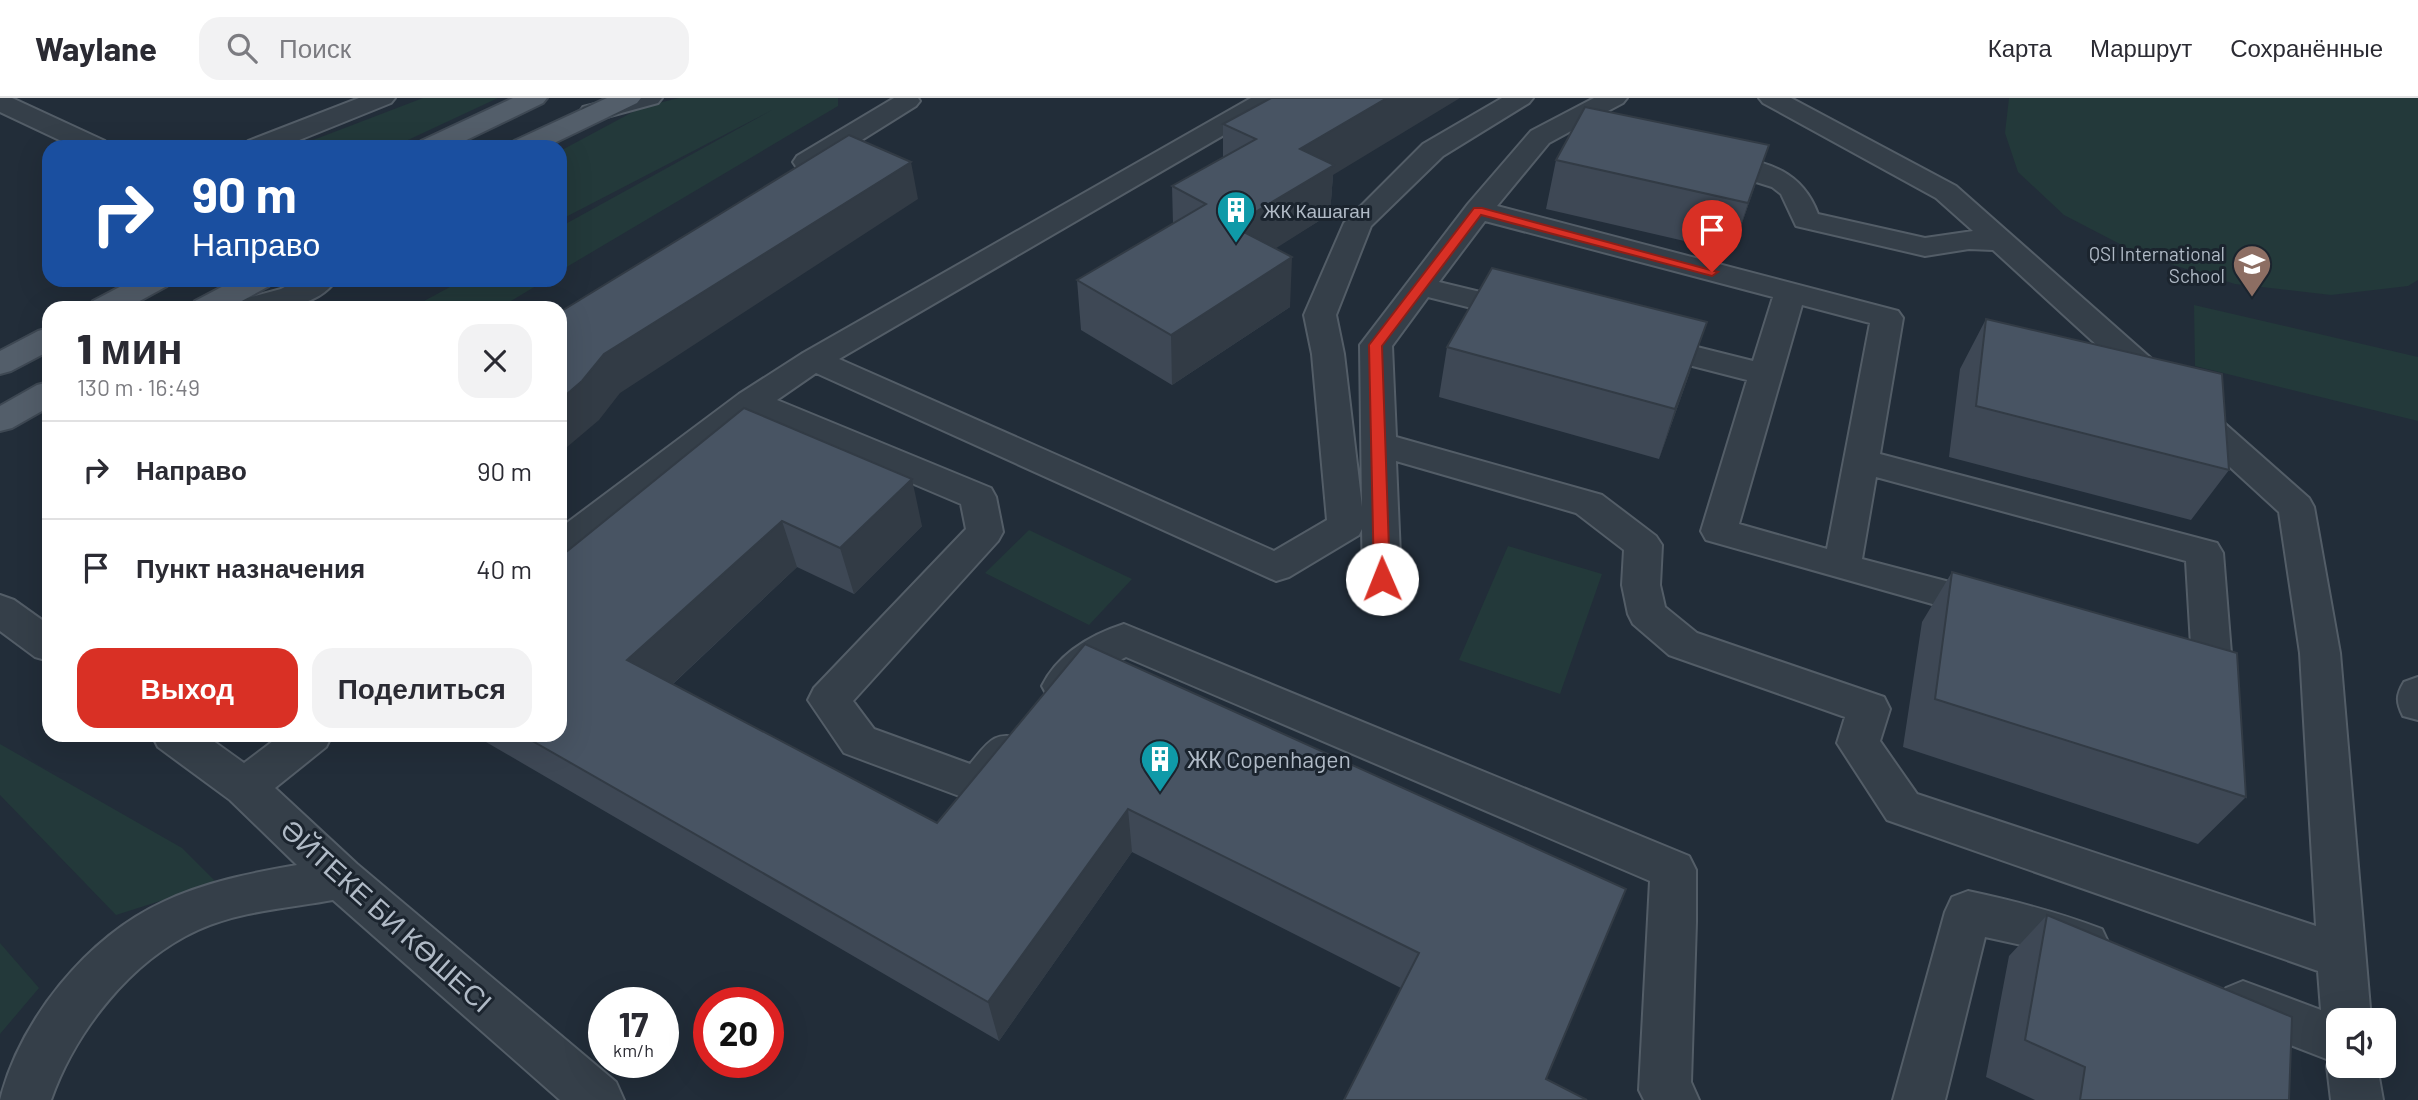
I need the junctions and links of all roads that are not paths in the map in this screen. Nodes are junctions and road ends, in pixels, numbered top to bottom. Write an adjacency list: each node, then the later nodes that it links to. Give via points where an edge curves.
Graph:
1 (382, 98): 14 (street)
2 (534, 98): 15 (main road)
3 (628, 98): 11 (main road)
4 (649, 98): 11 (street)
5 (901, 98): 17 (street, via 907,101)
6 (1270, 98): 31 (street)
7 (1520, 98): 31 (street, via 1433,150 1358,223 1320,315 1346,526 1276,567)
8 (1614, 98): 12 (street)
9 (1772, 98): 19 (street, via 1946,192)
10 (0, 102): 13 (street)
11 (592, 113): 16 (main road)
12 (1567, 122): 18 (street, via 1540,137); 19 (street, via 1744,167 1787,184 1806,220 1925,247 1969,240)
13 (80, 140)
14 (276, 140)
15 (446, 140)
16 (538, 140)
17 (780, 179)
18 (1478, 210): 20 (street); 24 (street)
19 (2002, 242): 52 (street, via 2296,508 2320,653)
20 (1420, 286): 28 (street); 37 (street, via 1376,345)
21 (143, 287): 25 (main road)
22 (245, 287): 26 (main road)
23 (308, 287): 27 (street)
24 (1790, 292): 33 (street); 38 (street, via 1887,318)
25 (117, 301)
26 (219, 301)
27 (274, 301)
28 (1553, 320)
29 (1619, 337): 33 (street)
30 (42, 342): 32 (main road)
31 (814, 360): 35 (street)
32 (0, 364)
33 (1766, 375): 40 (street, via 1719,531)
34 (42, 397): 36 (main road)
35 (751, 402): 39 (street); 60 (street, via 978,497 985,532 829,700 859,740 978,785 1083,662 1124,639 1672,870 1665,1090)
36 (0, 420)
37 (1379, 443): 41 (street); 52 (street, via 1589,505 1643,545 1641,585 1647,614 1683,644 1869,709 1858,743 1902,807)
38 (1861, 461): 40 (street); 45 (street, via 2204,553 2213,666)
39 (567, 542)
40 (1842, 567): 43 (street)
41 (1382, 579)
42 (0, 610): 44 (street)
43 (2014, 613)
44 (42, 641)
45 (2146, 648)
46 (2418, 693): 47 (street)
47 (2418, 704)
48 (183, 742): 50 (street, ӘЙТЕКЕ БИ КӨШЕСІ)
49 (302, 742): 50 (street)
50 (245, 787): 51 (street, ӘЙТЕКЕ БИ КӨШЕСІ)
51 (341, 878): 58 (street, via 240,897 180,916 142,940 67,1013); 59 (street, ӘЙТЕКЕ БИ КӨШЕСІ)
52 (2342, 957): 55 (street)
53 (2122, 958): 61 (street, via 2045,929 1968,912)
54 (2198, 987): 56 (street)
55 (2345, 1008)
56 (2326, 1035)
57 (2354, 1078): 62 (street)
58 (25, 1100)
59 (598, 1100)
60 (1673, 1100)
61 (1919, 1100)
62 (2357, 1100)

